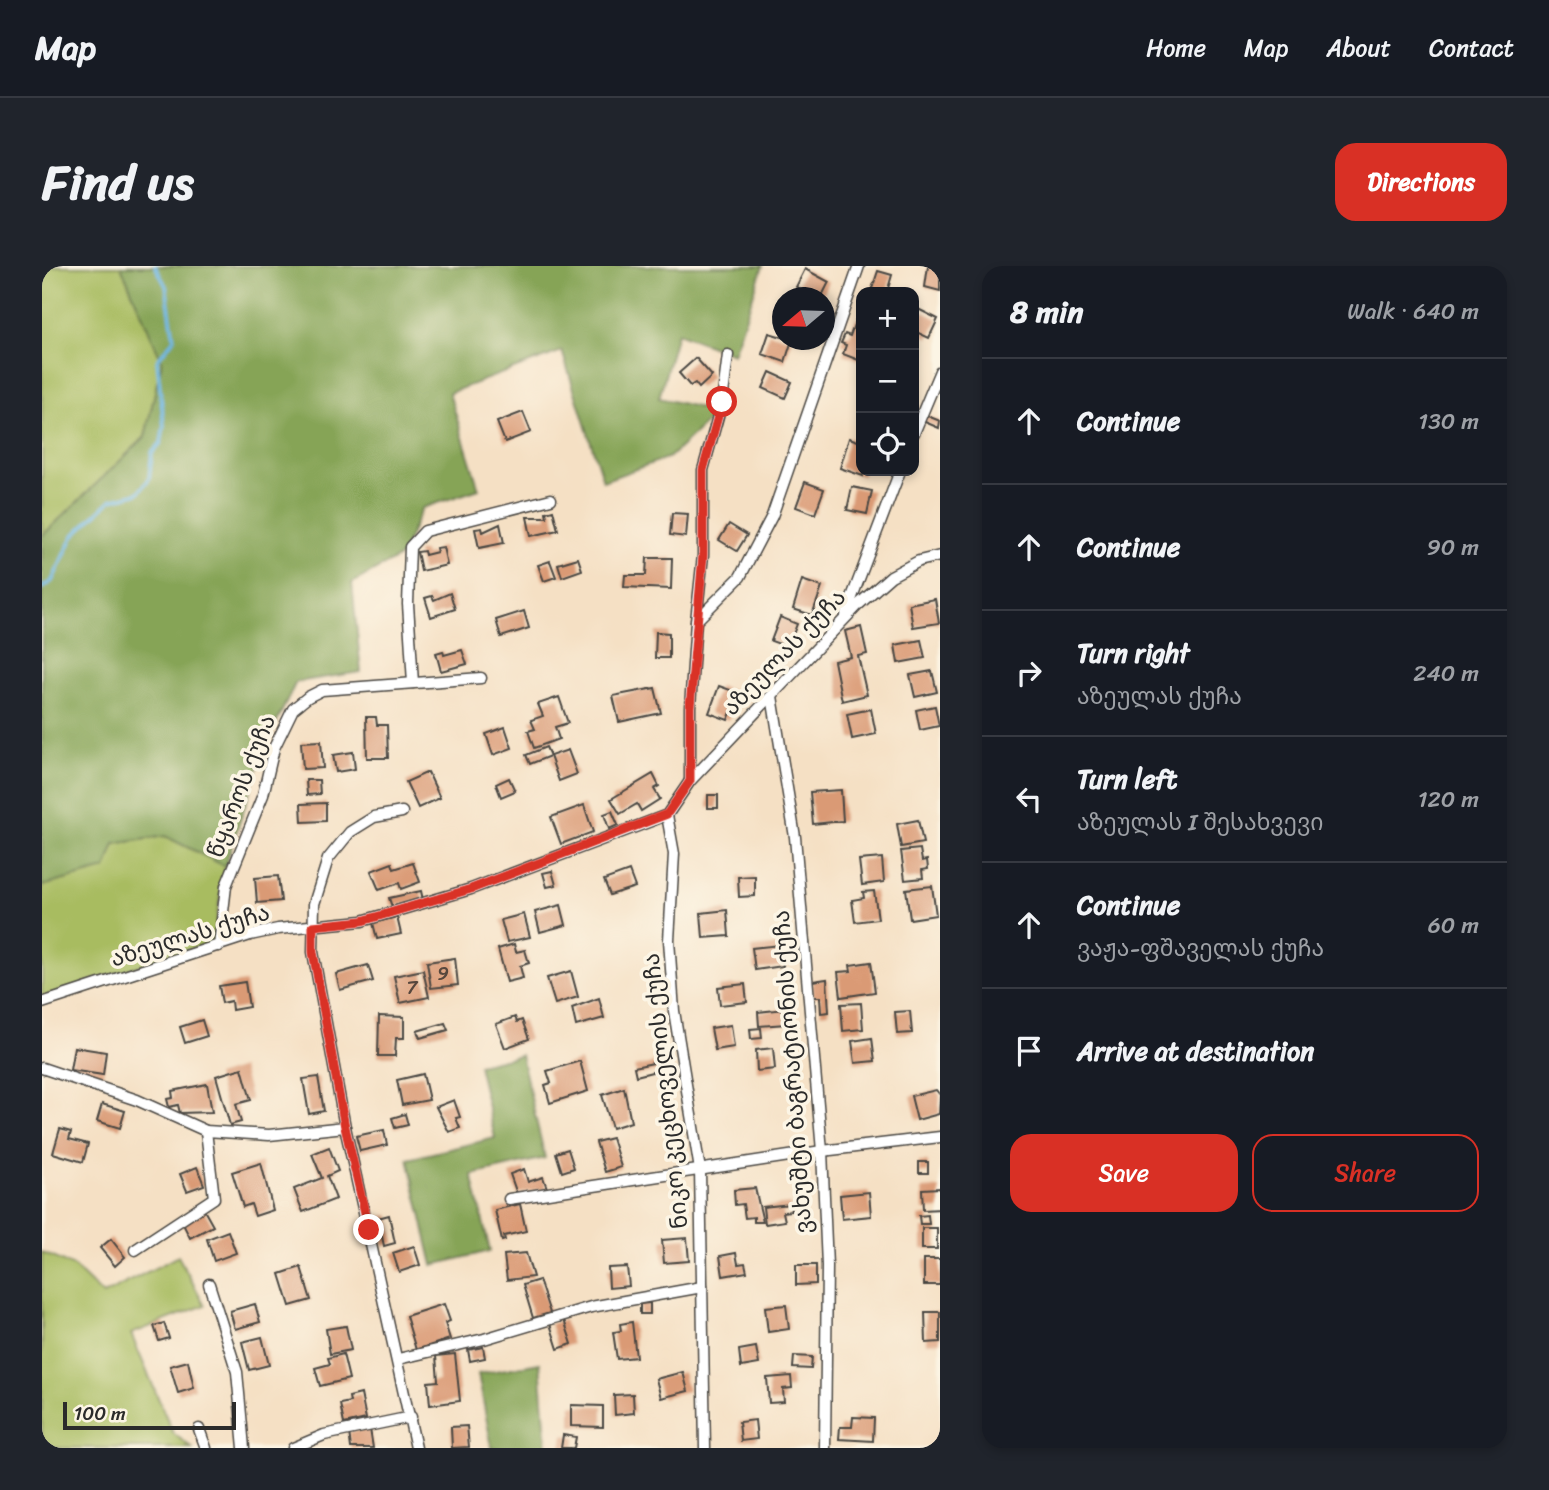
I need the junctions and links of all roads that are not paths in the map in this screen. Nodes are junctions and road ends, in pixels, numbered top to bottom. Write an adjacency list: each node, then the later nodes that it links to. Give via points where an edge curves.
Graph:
1 (859, 266): 9 (street, via 772,516 740,577)
2 (728, 355): 9 (street, via 722,402 703,470 703,555)
3 (940, 371): 4 (street)
4 (919, 421)
5 (898, 476): 8 (street)
6 (551, 499): 11 (street, via 425,531 410,547 408,604)
7 (940, 556): 8 (street, აზეულას ქუჩა, via 891,576)
8 (844, 619): 12 (street, აზეულას ქუჩა)
9 (696, 621): 13 (street)
10 (481, 678): 11 (street, წყაროს ქუჩა)
11 (414, 683): 17 (street, წყაროს ქუჩა, via 322,690 293,709 274,748 262,795 231,868)
12 (772, 696): 13 (street, აზეულას ქუჩა); 23 (street, ვახუშტი ბაგრატიონის ქუჩა, via 795,837)
13 (690, 781): 15 (street, აზეულას ქუჩა)
14 (402, 812): 16 (street, via 374,817 351,832 328,859 316,892)
15 (667, 814): 16 (street, აზეულას ქუჩა, via 471,889 362,921); 24 (street, ნიკო კეცხოველის ქუჩა, via 674,854 669,940 674,1011)
16 (313, 926): 17 (street, აზეულას ქუჩა, via 278,929); 20 (street, via 313,952)
17 (219, 946): 18 (street, აზეულას ქუჩა)
18 (42, 1003)
19 (42, 1068): 21 (street, via 137,1100)
20 (345, 1127): 21 (street, via 269,1135); 29 (street)
21 (206, 1131): 26 (street, via 214,1198)
22 (940, 1137): 23 (street)
23 (822, 1151): 24 (street); 37 (street, ვახუშტი ბაგრატიონის ქუჩა, via 827,1266)
24 (700, 1170): 25 (street); 28 (street, ნიკო კეცხოველის ქუჩა)
25 (509, 1199)
26 (135, 1250)
27 (209, 1284): 33 (street, via 237,1372)
28 (702, 1287): 29 (street, via 590,1307); 36 (street, ნიკო კეცხოველის ქუჩა)
29 (398, 1359): 30 (street)
30 (411, 1417): 34 (street, via 324,1435); 35 (street)
31 (199, 1429): 32 (street)
32 (206, 1448)
33 (244, 1448)
34 (293, 1448)
35 (416, 1448)
36 (705, 1448)
37 (825, 1448)

